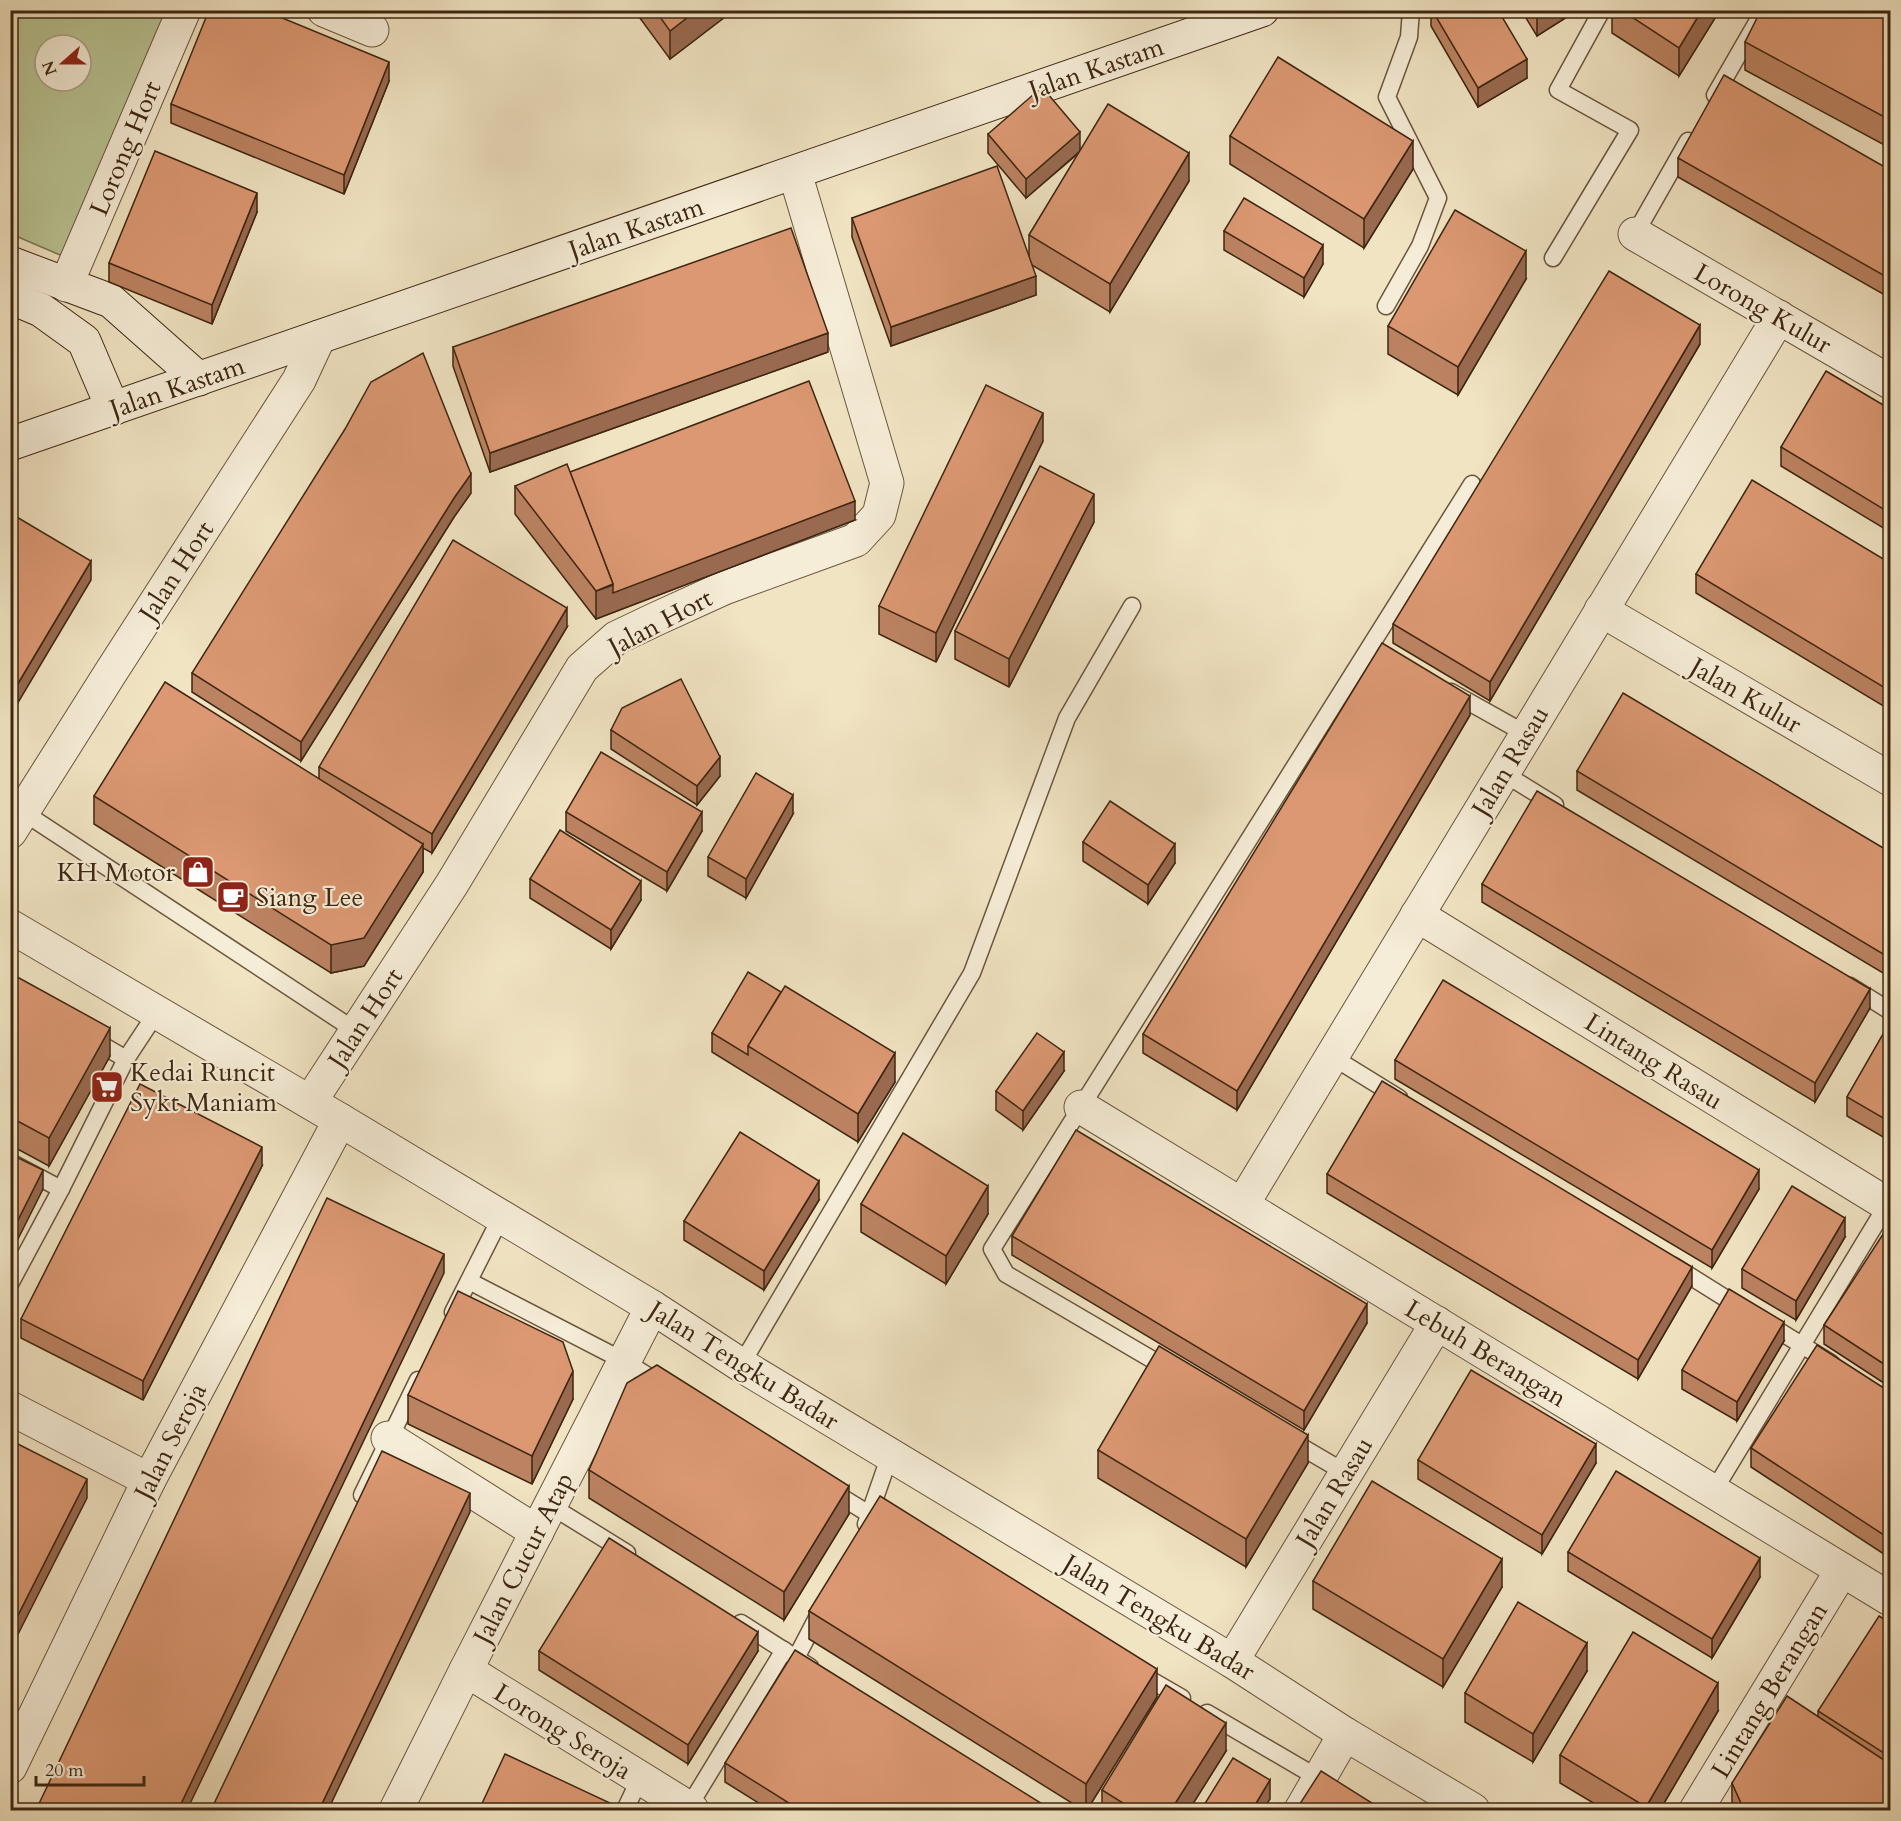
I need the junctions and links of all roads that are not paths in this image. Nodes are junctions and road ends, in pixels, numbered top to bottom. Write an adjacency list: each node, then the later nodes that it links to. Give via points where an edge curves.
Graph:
1 (184, 10): 14 (street, Lorong Hort)
2 (324, 10): 7 (street)
3 (1262, 10): 10 (street, Jalan Kastam)
4 (1411, 10): 16 (lane, via 1409,38 1387,97 1438,198 1420,246)
5 (1602, 10): 12 (lane, via 1558,90 1630,130)
6 (1764, 10): 8 (lane)
7 (372, 30)
8 (1705, 112)
9 (1694, 132): 11 (lane)
10 (795, 173): 18 (street, Jalan Kastam); 38 (street, Jalan Hort, via 887,483 879,515 856,540 724,588 656,619 616,638 582,668 452,884)
11 (1635, 234): 17 (street, Lorong Kulur)
12 (1553, 258)
13 (10, 263): 14 (street)
14 (66, 285): 19 (street, via 111,301)
15 (10, 297): 21 (street, via 40,310 84,341)
16 (1386, 306)
17 (1779, 317): 20 (street, Lorong Kulur); 25 (street, Jalan Rasau)
18 (319, 337): 19 (street, Jalan Kastam); 31 (street, Jalan Hort, via 299,380)
19 (199, 379): 21 (street, Jalan Kastam)
20 (1890, 382)
21 (113, 409): 22 (street, Jalan Kastam)
22 (10, 444)
23 (1472, 484): 43 (lane, via 1376,649)
24 (1132, 606): 59 (lane, via 1067,718 972,973)
25 (1601, 610): 27 (street, Jalan Rasau); 29 (street, Jalan Kulur)
26 (1433, 682): 27 (lane)
27 (1526, 734): 28 (street, Jalan Rasau)
28 (1503, 773): 30 (lane); 32 (street, Jalan Rasau)
29 (1890, 779)
30 (1564, 811)
31 (17, 822): 38 (lane)
32 (1417, 915): 39 (street, Jalan Rasau); 47 (street, Lintang Rasau)
33 (10, 926): 36 (street, Jalan Tengku Badar)
34 (1839, 980): 35 (lane)
35 (1890, 1011)
36 (157, 1012): 40 (lane); 41 (street, Jalan Tengku Badar)
37 (78, 1031): 40 (lane)
38 (356, 1031): 41 (street, Jalan Hort)
39 (1331, 1056): 42 (lane); 48 (street, Jalan Rasau)
40 (126, 1059): 46 (lane)
41 (310, 1102): 44 (street, Jalan Tengku Badar)
42 (1413, 1106)
43 (1081, 1107): 48 (street, Lebuh Berangan); 61 (lane, via 992,1249 1006,1274)
44 (340, 1120): 49 (street, Jalan Tengku Badar); 69 (street, Jalan Seroja)
45 (10, 1162): 46 (lane)
46 (61, 1189): 52 (lane)
47 (1890, 1203): 56 (lane)
48 (1242, 1205): 55 (street, Lebuh Berangan)
49 (501, 1217): 51 (lane); 53 (street, Jalan Tengku Badar)
50 (1663, 1260): 56 (lane)
51 (469, 1281): 54 (lane); 57 (lane)
52 (10, 1284)
53 (652, 1307): 57 (street, Jalan Cucur Atap); 59 (street, Jalan Tengku Badar)
54 (447, 1323)
55 (1437, 1323): 67 (street, Jalan Rasau); 70 (street, Lebuh Berangan)
56 (1802, 1345): 60 (lane); 70 (lane)
57 (624, 1361): 62 (lane); 73 (street, Jalan Cucur Atap)
58 (426, 1365): 65 (lane)
59 (741, 1365): 66 (street, Jalan Tengku Badar)
60 (1841, 1369)
61 (1181, 1376)
62 (673, 1392)
63 (10, 1408): 69 (street)
64 (1274, 1430): 67 (lane)
65 (388, 1438): 71 (lane); 73 (street)
66 (890, 1455): 72 (lane); 82 (street, Jalan Tengku Badar)
67 (1346, 1473): 82 (street, Jalan Rasau)
68 (811, 1478): 72 (lane)
69 (149, 1480): 87 (street, Jalan Seroja)
70 (1713, 1492): 77 (street, Lebuh Berangan)
71 (353, 1513)
72 (871, 1515): 74 (lane); 75 (lane)
73 (544, 1519): 76 (lane); 84 (street, Jalan Cucur Atap)
74 (901, 1533)
75 (860, 1536)
76 (642, 1562)
77 (1842, 1570): 79 (street, Lebuh Berangan); 95 (street, Lintang Berangan)
78 (828, 1597): 81 (lane)
79 (1890, 1599)
80 (723, 1612): 81 (lane)
81 (790, 1654): 85 (lane); 90 (lane)
82 (1232, 1661): 86 (street, Jalan Tengku Badar)
83 (1126, 1665): 89 (lane)
84 (466, 1670): 88 (street, Lorong Seroja); 91 (street, Jalan Cucur Atap)
85 (826, 1676)
86 (1345, 1734): 89 (street); 94 (street, Jalan Tengku Badar)
87 (10, 1767)
88 (640, 1778): 90 (street, Lorong Seroja); 92 (lane)
89 (1329, 1784): 93 (street)
90 (690, 1809)
91 (396, 1810)
92 (625, 1810)
93 (1301, 1810)
94 (1473, 1810)
95 (1696, 1810)

